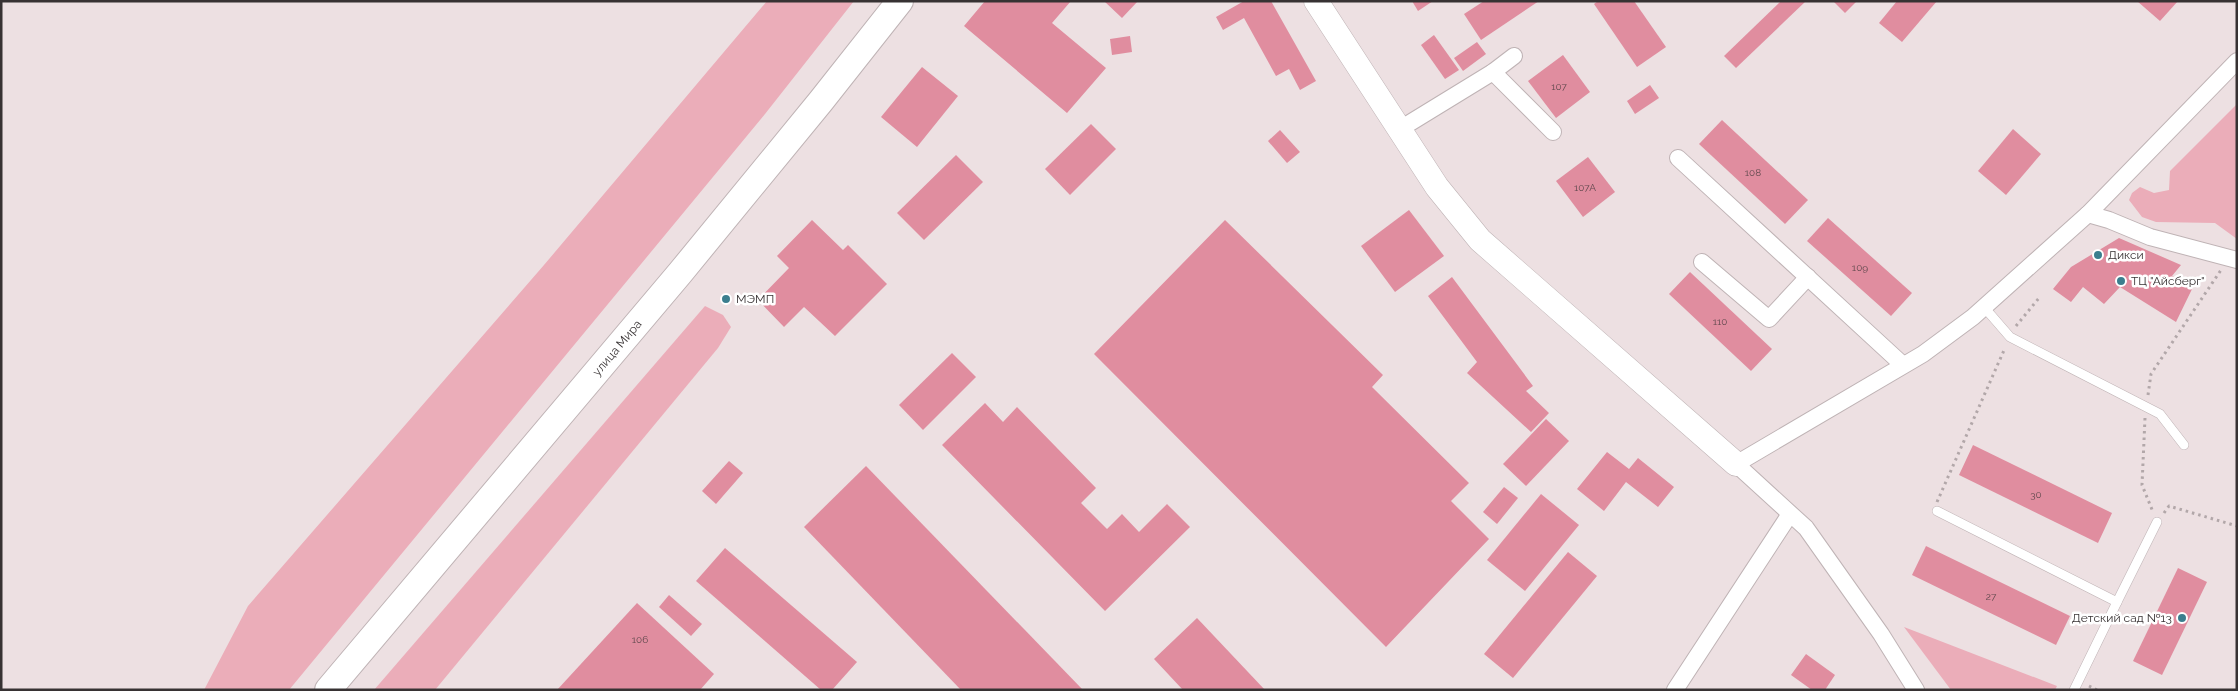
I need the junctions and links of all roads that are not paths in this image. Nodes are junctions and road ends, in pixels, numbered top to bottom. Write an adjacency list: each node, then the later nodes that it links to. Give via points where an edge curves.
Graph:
1 (900, 1): 21 (main road, улица Мира, via 680,273)
2 (1316, 1): 6 (street)
3 (1514, 56): 5 (street)
4 (2237, 61): 9 (street)
5 (1493, 72): 6 (street); 7 (street)
6 (1400, 129): 16 (street, via 1437,187 1480,240)
7 (1553, 132)
8 (1678, 158): 12 (street)
9 (2088, 214): 10 (street, via 2150,237); 13 (street)
10 (2233, 259)
11 (1702, 262): 12 (street, via 1769,319)
12 (1808, 277): 14 (street)
13 (1984, 307): 14 (street, via 1923,354); 15 (lane, via 2010,337 2160,414)
14 (1903, 365): 16 (street)
15 (2184, 445)
16 (1736, 464): 18 (street)
17 (1937, 511): 20 (lane)
18 (1790, 514): 22 (street); 23 (street, via 1806,528 1881,634)
19 (2157, 522): 20 (lane)
20 (2118, 602): 24 (lane)
21 (328, 690)
22 (1676, 690)
23 (1916, 690)
24 (2074, 690)

